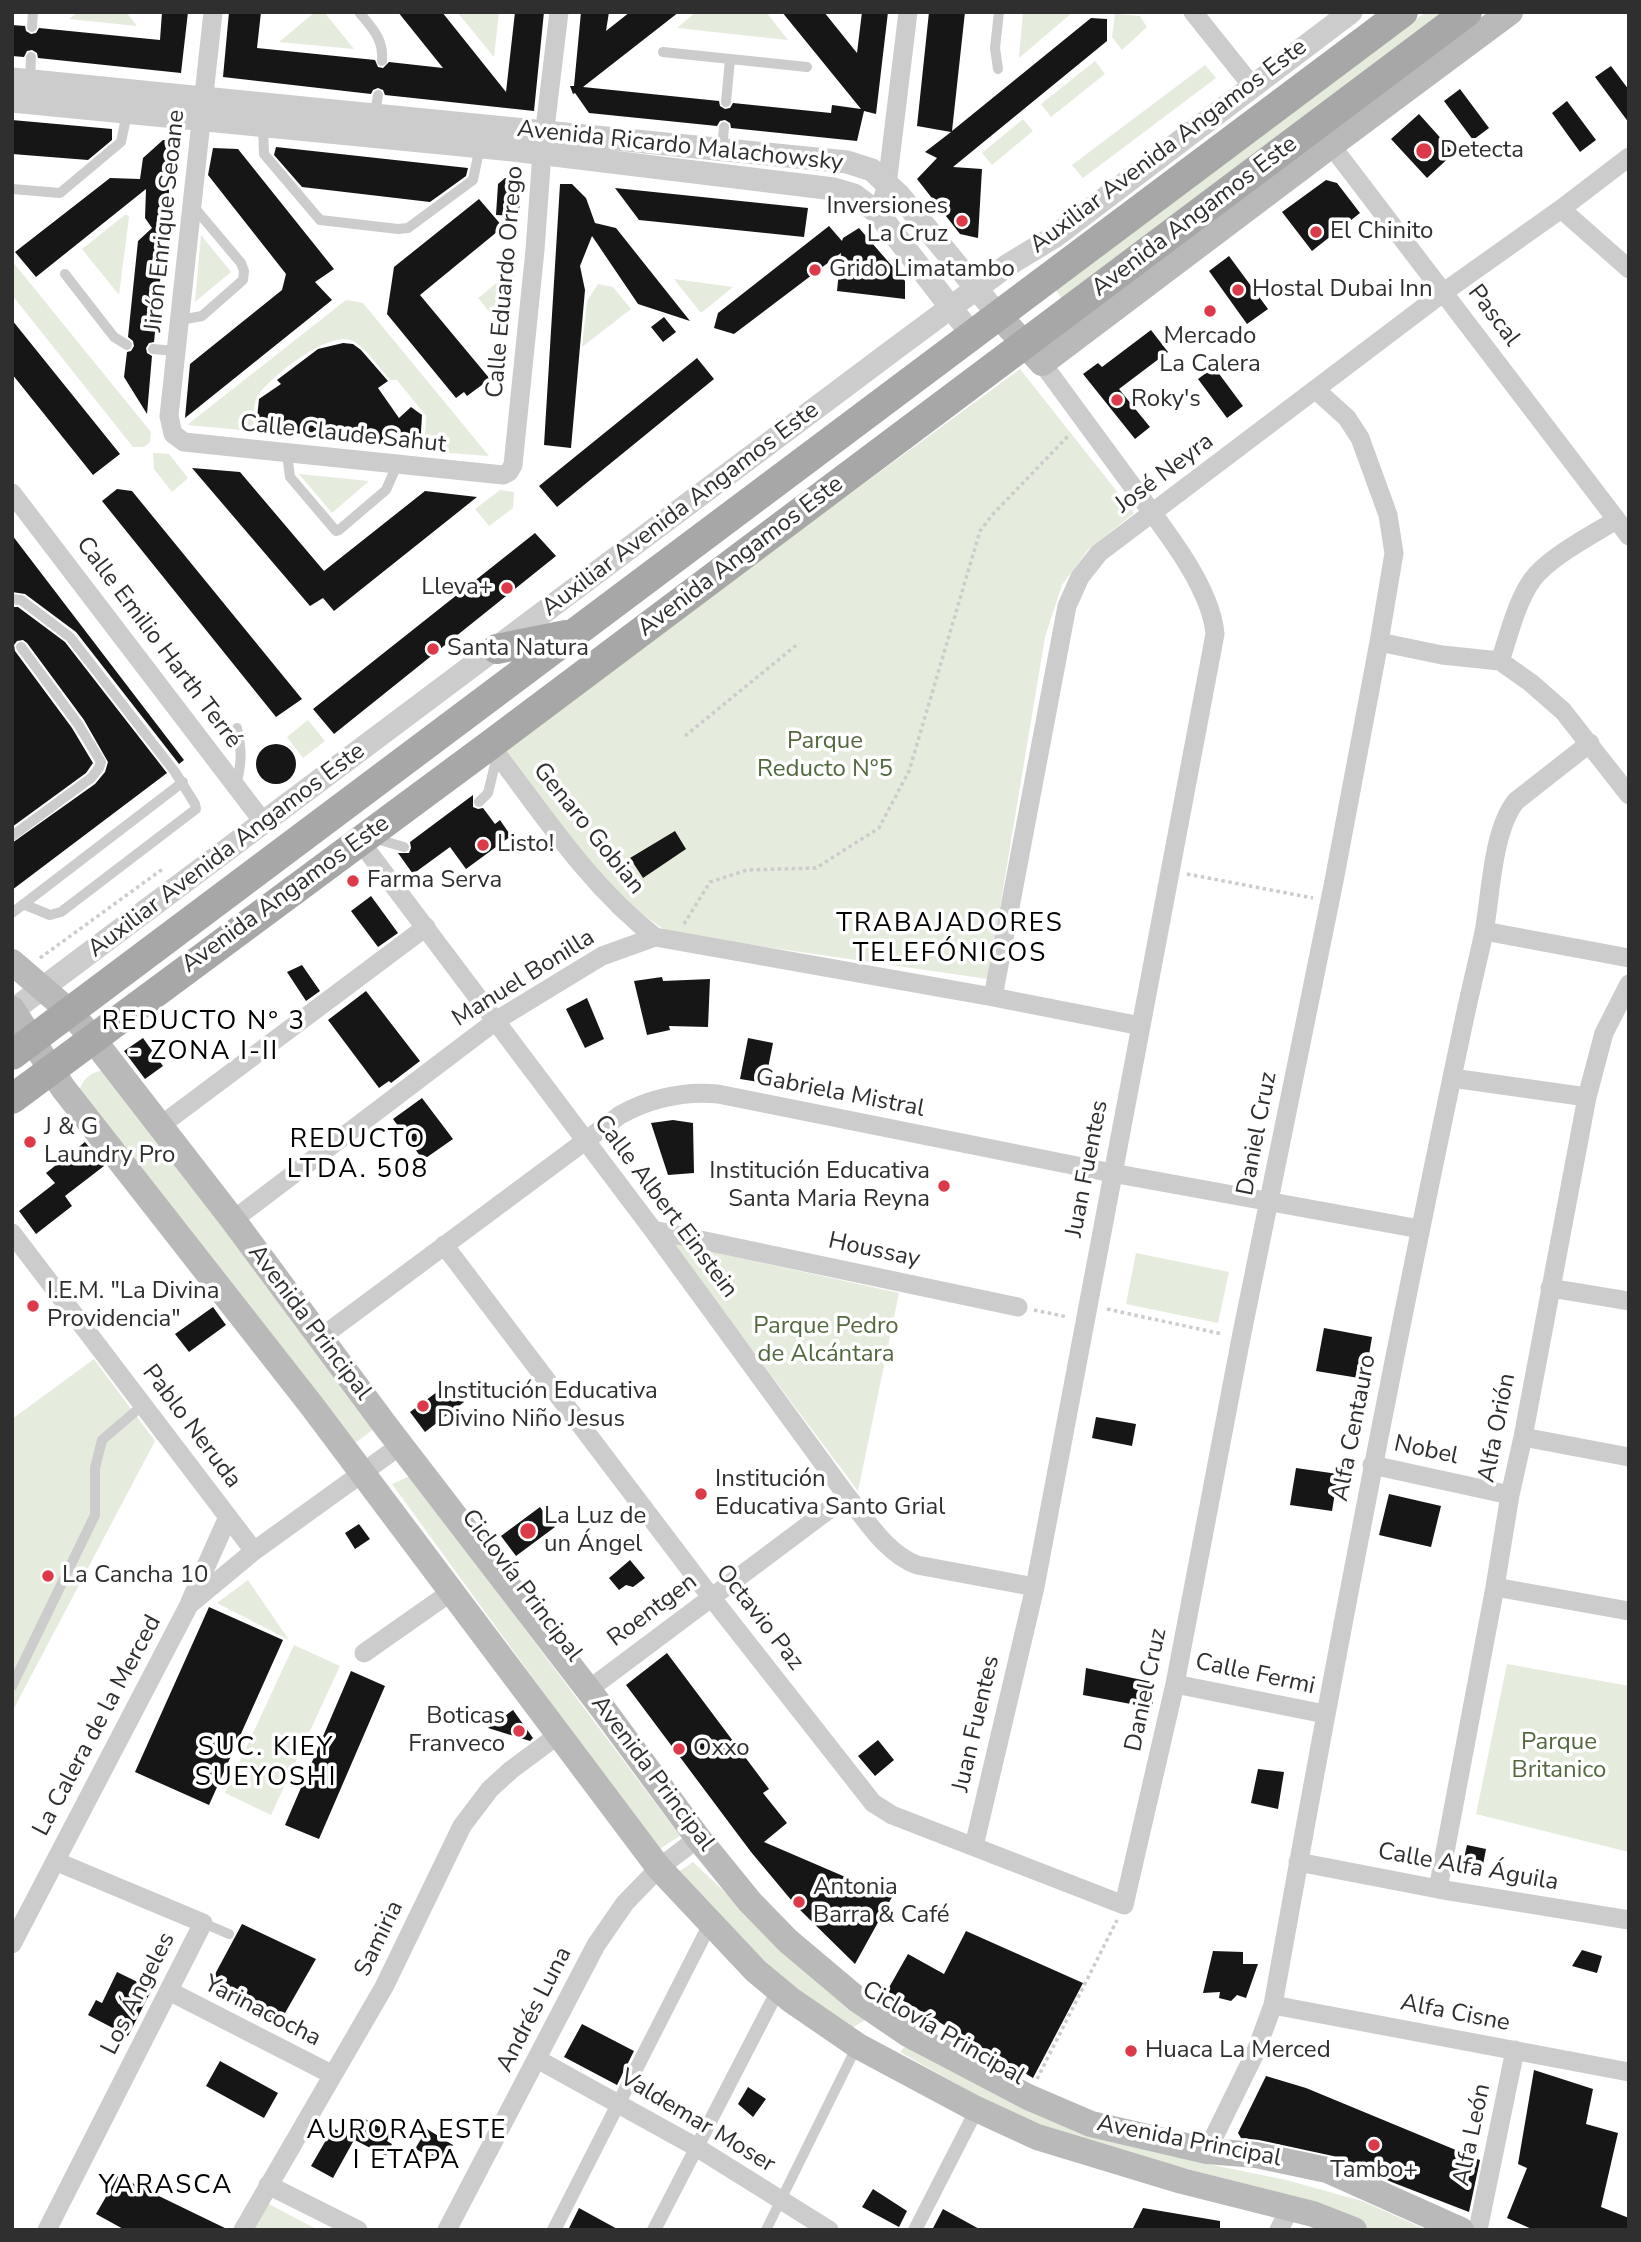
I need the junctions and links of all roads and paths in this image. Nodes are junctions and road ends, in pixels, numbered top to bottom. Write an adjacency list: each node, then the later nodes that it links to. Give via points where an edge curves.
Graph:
1 (33, 12): 12 (lane)
2 (213, 12): 22 (street, Jirón Enrique Seoane)
3 (359, 12): 16 (lane, via 380,38)
4 (559, 12): 27 (street, Calle Eduardo Orrego)
5 (908, 12): 30 (street)
6 (999, 12): 18 (lane)
7 (1193, 12): 19 (street)
8 (1351, 12): 19 (street, Auxiliar Avenida Angamos Este)
9 (1403, 12): 40 (main road, Avenida Angamos Este)
10 (1467, 12): 26 (main road, Avenida Angamos Este)
11 (1510, 12): 26 (main road)
12 (32, 27)
13 (663, 52): 15 (lane)
14 (31, 57): 20 (lane)
15 (730, 59): 17 (lane); 21 (lane)
16 (382, 61)
17 (807, 67)
18 (998, 69)
19 (1253, 86): 37 (street, Auxiliar Avenida Angamos Este, via 1054,237)
20 (21, 91): 22 (street, Avenida Ricardo Malachowsky); 23 (street, Avenida Ricardo Malachowsky)
21 (726, 102)
22 (204, 108): 23 (street, Avenida Ricardo Malachowsky); 24 (street, Avenida Ricardo Malachowsky); 25 (street, Avenida Ricardo Malachowsky); 32 (street, Jirón Enrique Seoane)
23 (127, 112): 31 (lane, via 121,142 60,193)
24 (376, 115): 25 (street, Avenida Ricardo Malachowsky); 27 (street, Avenida Ricardo Malachowsky); 28 (street, Avenida Ricardo Malachowsky)
25 (263, 124): 28 (lane, via 264,154 320,220 398,229 408,228 473,180)
26 (1324, 135): 38 (street, Pascal); 46 (main road, Avenida Angamos Este)
27 (543, 143): 28 (street, Avenida Ricardo Malachowsky); 30 (street, Avenida Ricardo Malachowsky, via 723,139 848,162 872,170); 34 (street, Avenida Ricardo Malachowsky, via 834,189 854,195); 52 (street, Calle Eduardo Orrego, via 522,385)
28 (480, 146)
29 (1629, 158): 33 (street, José Neyra)
30 (887, 185): 34 (street); 37 (street, Avenida Ricardo Malachowsky)
31 (12, 189)
32 (193, 206): 41 (street, Jirón Enrique Seoane); 41 (lane, via 241,263 243,280 202,316)
33 (1561, 209): 35 (street); 38 (street, José Neyra)
34 (878, 213): 39 (street, Avenida Ricardo Malachowsky)
35 (1629, 269)
36 (65, 274): 43 (lane, via 114,337)
37 (975, 289): 39 (street, Auxiliar Avenida Angamos Este); 40 (street, Avenida Ricardo Malachowsky)
38 (1444, 292): 47 (street, José Neyra); 55 (street, Pascal)
39 (951, 307): 42 (street, Avenida Ricardo Malachowsky); 62 (street, Auxiliar Avenida Angamos Este)
40 (999, 316): 42 (main road, Avenida Angamos Este); 46 (main road, Avenida Ricardo Malachowsky)
41 (180, 320): 45 (street, Jirón Enrique Seoane)
42 (972, 335): 46 (main road); 58 (main road, Avenida Angamos Este)
43 (127, 345)
44 (153, 348): 45 (lane)
45 (176, 351): 49 (street, Jirón Enrique Seoane, via 169,416)
46 (1034, 354): 48 (street, Juan Fuentes); 67 (main road, Avenida Angamos Este)
47 (1316, 390): 54 (street, José Neyra); 59 (street, Daniel Cruz, via 1347,418 1360,438 1388,515 1394,553)
48 (1084, 420): 54 (street, Juan Fuentes); 82 (path, via 981,531 909,771 879,828 816,868 747,870 710,882)
49 (173, 434): 50 (street, Calle Claude Sahut, via 184,442)
50 (287, 454): 51 (street, Calle Claude Sahut); 51 (lane, via 290,477 336,531 386,490)
51 (397, 465): 52 (street, Calle Claude Sahut)
52 (509, 472)
53 (12, 493): 69 (street, Calle Emilio Harth Terré)
54 (1153, 514): 76 (street, Juan Fuentes, via 1202,589 1215,634); 87 (street, José Neyra, via 1099,553 1080,577 1067,606)
55 (1616, 520): 56 (street, Pascal); 63 (street, via 1566,551 1533,579)
56 (1629, 536)
57 (12, 599): 68 (lane, via 21,600 70,637)
58 (573, 634): 62 (main road); 89 (main road, Avenida Angamos Este)
59 (1379, 642): 63 (street); 77 (street, Daniel Cruz)
60 (799, 643): 65 (path)
61 (21, 648): 73 (lane, via 78,724 100,762 91,778)
62 (497, 649): 72 (street, Auxiliar Avenida Angamos Este)
63 (1500, 661): 66 (street, via 1563,711)
64 (237, 728): 69 (lane, via 242,749)
65 (685, 736)
66 (1590, 743): 70 (street); 81 (street, Alfa Centauro, via 1510,808)
67 (494, 749): 71 (lane, via 488,793); 74 (main road, Avenida Angamos Este); 82 (street, Genaro Gobian, via 589,875 628,916)
68 (183, 782): 78 (lane); 78 (lane, via 195,803 192,813 61,912 50,915)
69 (235, 787): 72 (street, Calle Emilio Harth Terré)
70 (1629, 795)
71 (479, 802)
72 (264, 823): 86 (street, Auxiliar Avenida Angamos Este)
73 (12, 836)
74 (363, 838): 75 (lane); 80 (street, Calle Albert Einstein); 92 (main road, Avenida Angamos Este)
75 (404, 847)
76 (1171, 872): 77 (path); 91 (street, Juan Fuentes)
77 (1330, 901): 101 (street, Daniel Cruz)
78 (23, 904): 79 (lane)
79 (12, 913)
80 (426, 927): 90 (street, Calle Albert Einstein); 98 (street)
81 (1484, 931): 83 (street); 95 (street, Alfa Centauro)
82 (664, 939): 87 (street); 90 (street, Manuel Bonilla, via 602,956)
83 (1629, 958)
84 (12, 962): 86 (main road, Avenida Principal)
85 (1629, 984): 96 (street, Alfa Orión, via 1604,1033)
86 (43, 988): 88 (street, Auxiliar Avenida Angamos Este); 89 (main road, Avenida Principal)
87 (993, 997): 91 (street)
88 (13, 1010): 93 (main road, Avenida Principal)
89 (70, 1012): 92 (main road, Avenida Principal); 93 (main road, Avenida Angamos Este)
90 (497, 1020): 99 (street, Calle Albert Einstein); 102 (street, Manuel Bonilla)
91 (1141, 1026): 100 (street, Juan Fuentes)
92 (92, 1038): 94 (main road, Avenida Angamos Este); 98 (main road, Avenida Principal)
93 (23, 1047): 94 (main road, Avenida Principal)
94 (51, 1070): 97 (main road, Avenida Angamos Este); 118 (main road, Avenida Principal)
95 (1452, 1078): 96 (street); 103 (street, Alfa Centauro)
96 (1587, 1097): 107 (street, Alfa Orión)
97 (12, 1099)
98 (160, 1126): 102 (main road, Avenida Principal)
99 (585, 1140): 100 (street, Gabriela Mistral, via 643,1104 699,1093); 104 (street, Calle Albert Einstein); 106 (street, Gabriela Mistral)
100 (1112, 1173): 101 (street, Gabriela Mistral); 110 (street, Juan Fuentes)
101 (1270, 1201): 103 (street, Gabriela Mistral); 112 (street, Daniel Cruz)
102 (233, 1220): 111 (main road, Avenida Principal)
103 (1420, 1229): 117 (street, Alfa Centauro)
104 (653, 1230): 109 (street, Houssay); 120 (street, Calle Albert Einstein)
105 (12, 1233): 113 (street, Pablo Neruda)
106 (443, 1245): 111 (street, Gabriela Mistral); 126 (street, Octavio Paz)
107 (1550, 1288): 108 (street); 114 (street, Alfa Orión)
108 (1629, 1301)
109 (1018, 1307): 110 (path)
110 (1086, 1313): 112 (path); 123 (street, Juan Fuentes)
111 (320, 1338): 115 (main road, Avenida Principal)
112 (1241, 1338): 130 (street, Daniel Cruz)
113 (143, 1405): 121 (street, Pablo Neruda); 131 (lane, via 102,1440 95,1468 95,1515)
114 (1523, 1437): 116 (street); 119 (street, Alfa Orión)
115 (401, 1445): 118 (street, La Calera de la Merced); 132 (main road, Avenida Principal)
116 (1629, 1457)
117 (1372, 1465): 119 (street, Nobel); 133 (street, Alfa Centauro)
118 (363, 1474): 122 (street, La Calera de la Merced); 125 (main road, Avenida Principal)
119 (1510, 1495): 124 (street, Alfa Orión)
120 (848, 1496): 123 (street, Calle Albert Einstein, via 885,1543 910,1562); 126 (street, Roentgen)
121 (228, 1517): 122 (street, Pablo Neruda); 127 (street, La Calera de la Merced)
122 (254, 1551): 127 (street, La Calera de la Merced)
123 (1035, 1587): 136 (street, Juan Fuentes)
124 (1495, 1587): 128 (street); 140 (street, Alfa Orión)
125 (451, 1592): 129 (street); 134 (main road, Avenida Principal)
126 (711, 1597): 132 (street, Roentgen); 136 (street, Octavio Paz, via 873,1803 892,1815)
127 (189, 1605): 137 (street, La Calera de la Merced)
128 (1629, 1611)
129 (364, 1653)
130 (1175, 1684): 133 (street, Calle Fermi); 141 (street, Daniel Cruz)
131 (12, 1686)
132 (588, 1690): 135 (main road, Avenida Principal)
133 (1325, 1714): 138 (street, Alfa Centauro)
134 (558, 1735): 139 (main road, Avenida Principal); 155 (street, Samiria, via 510,1770 462,1826 384,1987)
135 (698, 1838): 139 (street, Andrés Luna); 150 (main road, Avenida Principal, via 788,1941)
136 (974, 1846): 141 (street, Octavio Paz)
137 (55, 1861): 144 (street, Los Ángeles); 146 (street, La Calera de la Merced)
138 (1298, 1862): 140 (street, Calle Alfa Águila); 149 (street, Alfa Centauro)
139 (659, 1868): 143 (main road, Avenida Principal); 153 (street, Andrés Luna, via 625,1903 596,1945)
140 (1438, 1889): 142 (street, Calle Alfa Águila)
141 (1124, 1905): 156 (path)
142 (1629, 1920)
143 (710, 1922): 147 (main road, Avenida Principal); 157 (street)
144 (202, 1923): 145 (lane); 148 (street, Los Ángeles)
145 (229, 1934)
146 (12, 1944)
147 (778, 1990): 151 (main road, Avenida Principal); 159 (street)
148 (169, 1992): 155 (street, Yarinacocha); 164 (street, Los Ángeles)
149 (1273, 2005): 152 (street, Alfa Cisne); 160 (street, Alfa Centauro)
150 (887, 2019): 151 (main road); 156 (main road, Avenida Principal)
151 (863, 2049): 158 (main road, Avenida Principal); 162 (lane)
152 (1515, 2050): 154 (street, Alfa Cisne); 175 (street, Alfa León)
153 (537, 2059): 157 (street, Valdemar Moser); 167 (street, Andrés Luna)
154 (1629, 2071)
155 (333, 2075): 161 (street, Samiria)
156 (1028, 2097): 160 (main road, Avenida Principal, via 1091,2124)
157 (618, 2102): 159 (street, Valdemar Moser); 168 (street)
158 (976, 2109): 163 (main road, Avenida Principal, via 1037,2137 1182,2180); 172 (street)
159 (696, 2147): 162 (street, Valdemar Moser); 169 (street)
160 (1207, 2151): 174 (main road, Avenida Principal, via 1256,2155 1327,2170)
161 (268, 2185): 165 (street, Samiria); 166 (street)
162 (780, 2200): 170 (lane); 171 (street, Valdemar Moser)
163 (1285, 2219): 173 (main road, Avenida Principal, via 1313,2214)
164 (47, 2230)
165 (243, 2230)
166 (358, 2230)
167 (447, 2230)
168 (554, 2230)
169 (654, 2230)
170 (766, 2230)
171 (829, 2230)
172 (915, 2230)
173 (1353, 2230)
174 (1461, 2230)
175 (1478, 2230)

